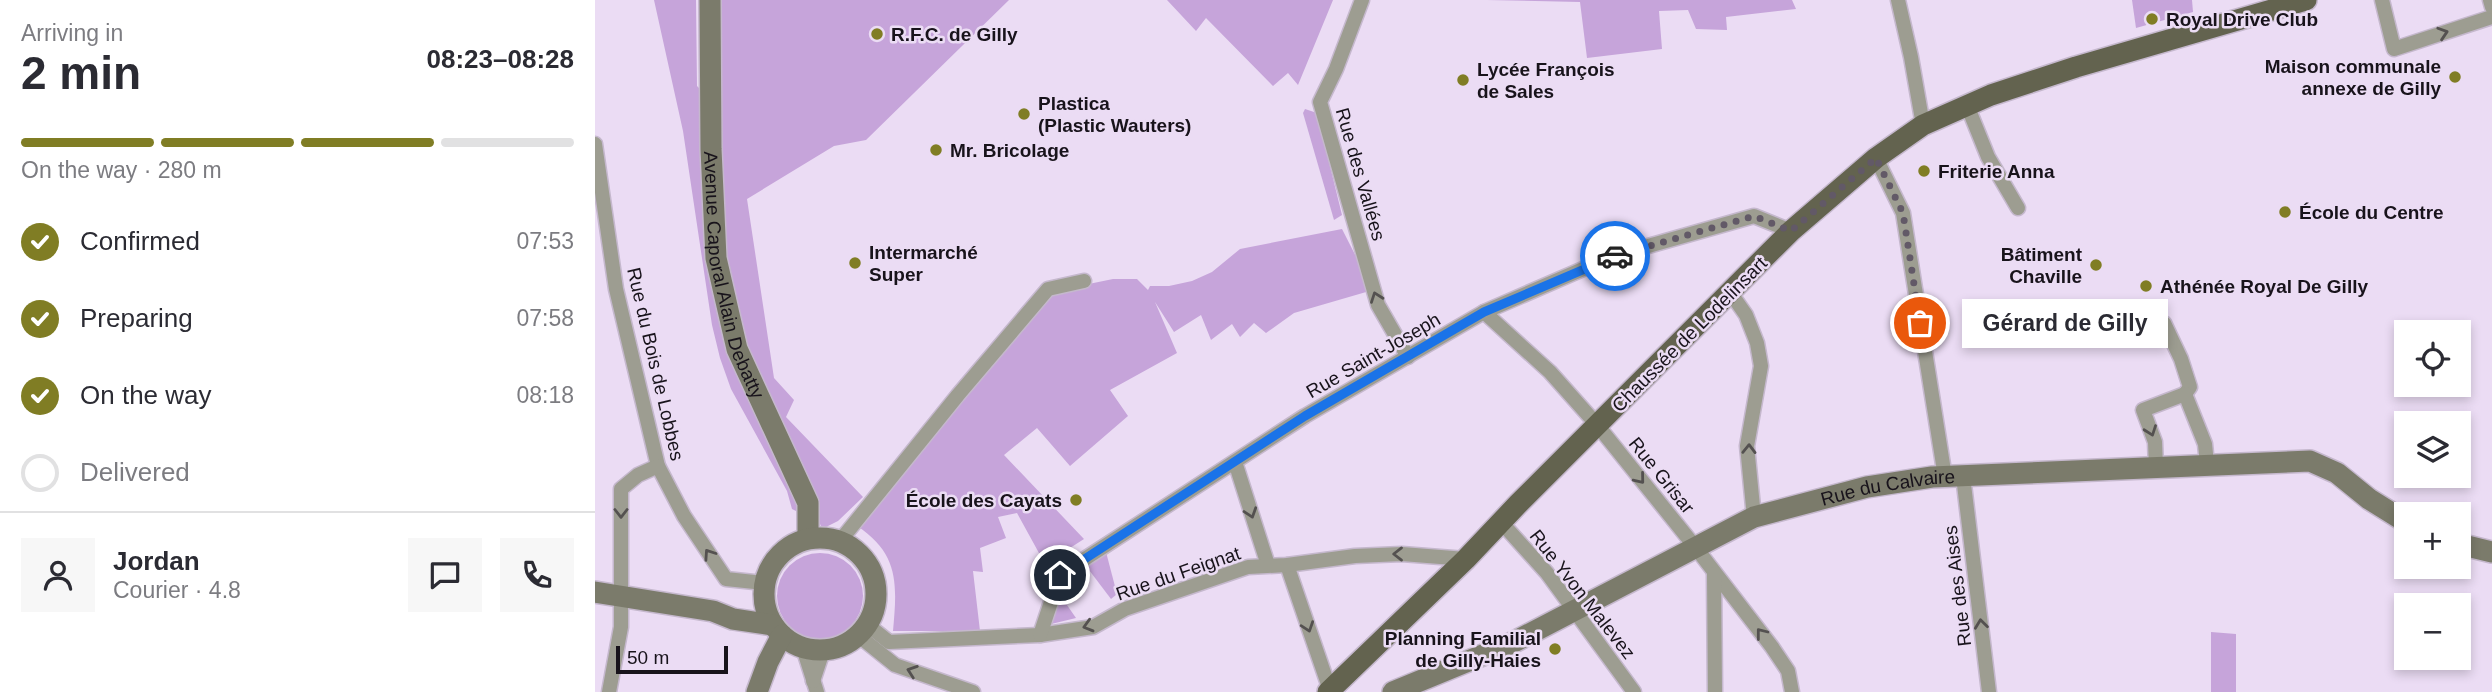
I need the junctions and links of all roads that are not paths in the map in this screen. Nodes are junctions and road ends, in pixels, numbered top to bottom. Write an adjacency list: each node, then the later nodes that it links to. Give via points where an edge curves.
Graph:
1 (710, 0): 30 (main road, Avenue Caporal Alain Debatty, via 716,258 737,349 808,503)
2 (1362, 0): 19 (street, Rue des Vallées, one-way to 2, via 1378,305 1320,102)
3 (1898, 0): 10 (street)
4 (2306, 0): 9 (main road, Chaussée de Lodelinsart, via 2076,67)
5 (2382, 0): 8 (street, one-way to 8, via 2394,49)
6 (2490, 0): 7 (street)
7 (2492, 7)
8 (2492, 17)
9 (1966, 105): 10 (main road, Chaussée de Lodelinsart); 13 (street, via 1988,157)
10 (1923, 125): 12 (main road, Chaussée de Lodelinsart)
11 (595, 144): 24 (street, Rue du Bois de Lobbes, via 616,289)
12 (1876, 158): 14 (main road, Chaussée de Lodelinsart); 26 (street, Rue des Aises, via 1903,213)
13 (2018, 208)
14 (1791, 231): 16 (main road, Chaussée de Lodelinsart); 17 (street, Rue Saint-Joseph, via 1754,216 1613,256)
15 (1084, 281): 31 (street, via 1048,289)
16 (1730, 292): 21 (main road, Chaussée de Lodelinsart); 28 (street, one-way to 16, via 1747,446 1761,366 1746,315)
17 (1484, 312): 19 (street, Rue Saint-Joseph); 21 (street, Rue Grisar, via 1550,372)
18 (2164, 323): 20 (street, via 2190,387)
19 (1408, 357): 22 (street, Rue Saint-Joseph)
20 (2185, 394): 23 (street); 25 (street, one-way to 25, via 2143,410 2155,442)
21 (1598, 426): 29 (main road, Chaussée de Lodelinsart); 33 (street, Rue Grisar, one-way to 33)
22 (1235, 461): 36 (street, one-way to 36); 46 (street, Rue Saint-Joseph, via 1060,575)
23 (2207, 464): 25 (main road, Rue du Calvaire); 27 (main road, Rue du Calvaire, via 2310,461 2337,472)
24 (658, 466): 40 (street, Rue du Bois de Lobbes, one-way to 24, via 726,579 684,516); 41 (street, one-way to 41, via 621,489)
25 (2156, 467): 26 (main road, Rue du Calvaire)
26 (1954, 476): 28 (main road, Rue du Calvaire, via 1867,486); 57 (street, Rue des Aises, one-way to 26)
27 (2394, 515)
28 (1754, 517): 33 (main road, Rue du Calvaire)
29 (1501, 522): 35 (main road, Chaussée de Lodelinsart); 42 (street, Rue Yvon Malevez)
30 (808, 538): 31 (main road); 40 (main road, via 779,556)
31 (840, 541): 45 (main road, via 868,562 875,579 877,596)
32 (2471, 547): 34 (main road)
33 (1696, 548): 38 (street, Rue Grisar); 42 (main road, Rue du Calvaire)
34 (2492, 552)
35 (1466, 559): 37 (street, Rue du Feignat, one-way to 37, via 1402,554); 49 (main road, Chaussée de Lodelinsart)
36 (1268, 565): 37 (street, Rue du Feignat); 46 (street, Rue du Feignat, one-way to 46, via 1179,589 1125,609 1093,627)
37 (1287, 565): 49 (street, one-way to 49)
38 (1714, 573): 55 (street); 56 (street, Rue Grisar, one-way to 38, via 1788,671)
39 (595, 592): 41 (main road)
40 (764, 592): 43 (main road, via 739,609); 44 (main road)
41 (622, 597): 43 (main road); 50 (street)
42 (1576, 610): 53 (main road, Rue du Calvaire, via 1512,643); 54 (street, Rue Yvon Malevez)
43 (713, 611): 44 (main road)
44 (777, 630): 47 (main road); 51 (main road)
45 (864, 631): 46 (street, Rue du Feignat, via 889,642); 47 (main road, via 842,646); 52 (street, one-way to 45, via 895,665)
46 (1040, 635)
47 (813, 649): 48 (street)
48 (815, 686)
49 (1329, 691)
50 (609, 692)
51 (757, 692)
52 (973, 692)
53 (1393, 692)
54 (1634, 692)
55 (1715, 692)
56 (1791, 692)
57 (1989, 692)

